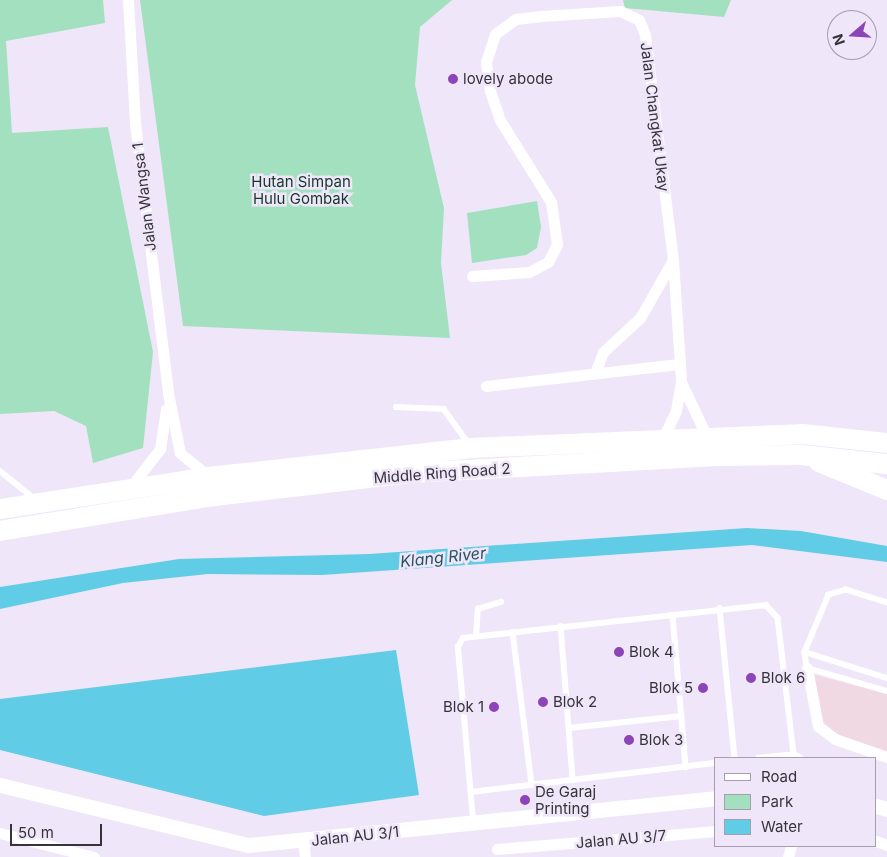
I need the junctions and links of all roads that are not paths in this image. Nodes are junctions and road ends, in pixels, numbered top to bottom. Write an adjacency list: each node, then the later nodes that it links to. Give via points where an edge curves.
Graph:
1 (128, 0): 8 (street, Jalan Wangsa 1, via 135,123)
2 (673, 260): 3 (street, Jalan Changkat Ukay, via 645,35 639,20 620,11 541,16 516,19 495,34 486,62 500,120 551,202 557,244 548,262 528,272); 4 (street, Jalan Changkat Ukay); 5 (street, via 640,318 603,352)
3 (472, 276)
4 (679, 364): 5 (street); 6 (street, Jalan Changkat Ukay)
5 (595, 373): 7 (street)
6 (681, 382): 10 (street, Jalan Changkat Ukay, via 676,411); 11 (street, Jalan Changkat Ukay)
7 (486, 386)
8 (168, 393): 17 (street, Jalan Wangsa 1, via 180,452); 18 (street, Jalan Wangsa 1, via 160,449)
9 (396, 406): 13 (lane, via 444,409)
10 (664, 436): 11 (highway, Middle Ring Road 2); 13 (highway, Middle Ring Road 2)
11 (706, 436): 12 (highway, Middle Ring Road 2, via 802,434)
12 (887, 443)
13 (471, 448): 17 (highway, Middle Ring Road 2)
14 (801, 455): 15 (highway, Middle Ring Road 2); 19 (highway); 22 (highway, Middle Ring Road 2, via 412,474 214,496)
15 (887, 464)
16 (0, 471): 20 (lane)
17 (209, 477): 18 (highway, Middle Ring Road 2)
18 (129, 490): 20 (highway, Middle Ring Road 2)
19 (887, 490)
20 (39, 503): 21 (highway, Middle Ring Road 2)
21 (0, 509)
22 (0, 531)
23 (501, 602): 29 (lane, via 478,610)
24 (887, 604): 30 (lane, via 846,590 829,595)
25 (720, 608): 26 (lane); 36 (lane, via 766,605 775,610); 38 (lane)
26 (673, 615): 27 (lane); 34 (lane)
27 (561, 626): 28 (lane); 35 (lane)
28 (514, 632): 29 (lane); 45 (lane)
29 (476, 636): 46 (lane, via 463,638 458,647)
30 (805, 652): 31 (lane); 32 (lane)
31 (807, 668): 33 (lane); 37 (street, via 818,726 835,739)
32 (887, 678)
33 (887, 691)
34 (681, 716): 35 (lane); 42 (lane)
35 (569, 728): 43 (lane)
36 (794, 754): 39 (lane); 40 (lane)
37 (887, 756)
38 (735, 757)
39 (767, 757)
40 (799, 757)
41 (714, 763): 42 (lane)
42 (686, 767): 43 (lane)
43 (573, 780): 45 (lane)
44 (0, 785): 51 (main road, Jalan AU 3/1, via 248,845)
45 (532, 785): 46 (lane)
46 (471, 792): 48 (lane)
47 (714, 798): 48 (main road, Jalan AU 3/1)
48 (473, 822): 51 (main road, Jalan AU 3/1)
49 (714, 831): 52 (street, Jalan AU 3/7)
50 (0, 834): 53 (street)
51 (303, 841): 55 (street)
52 (497, 849)
53 (64, 853): 54 (street)
54 (94, 857)
55 (305, 857)

